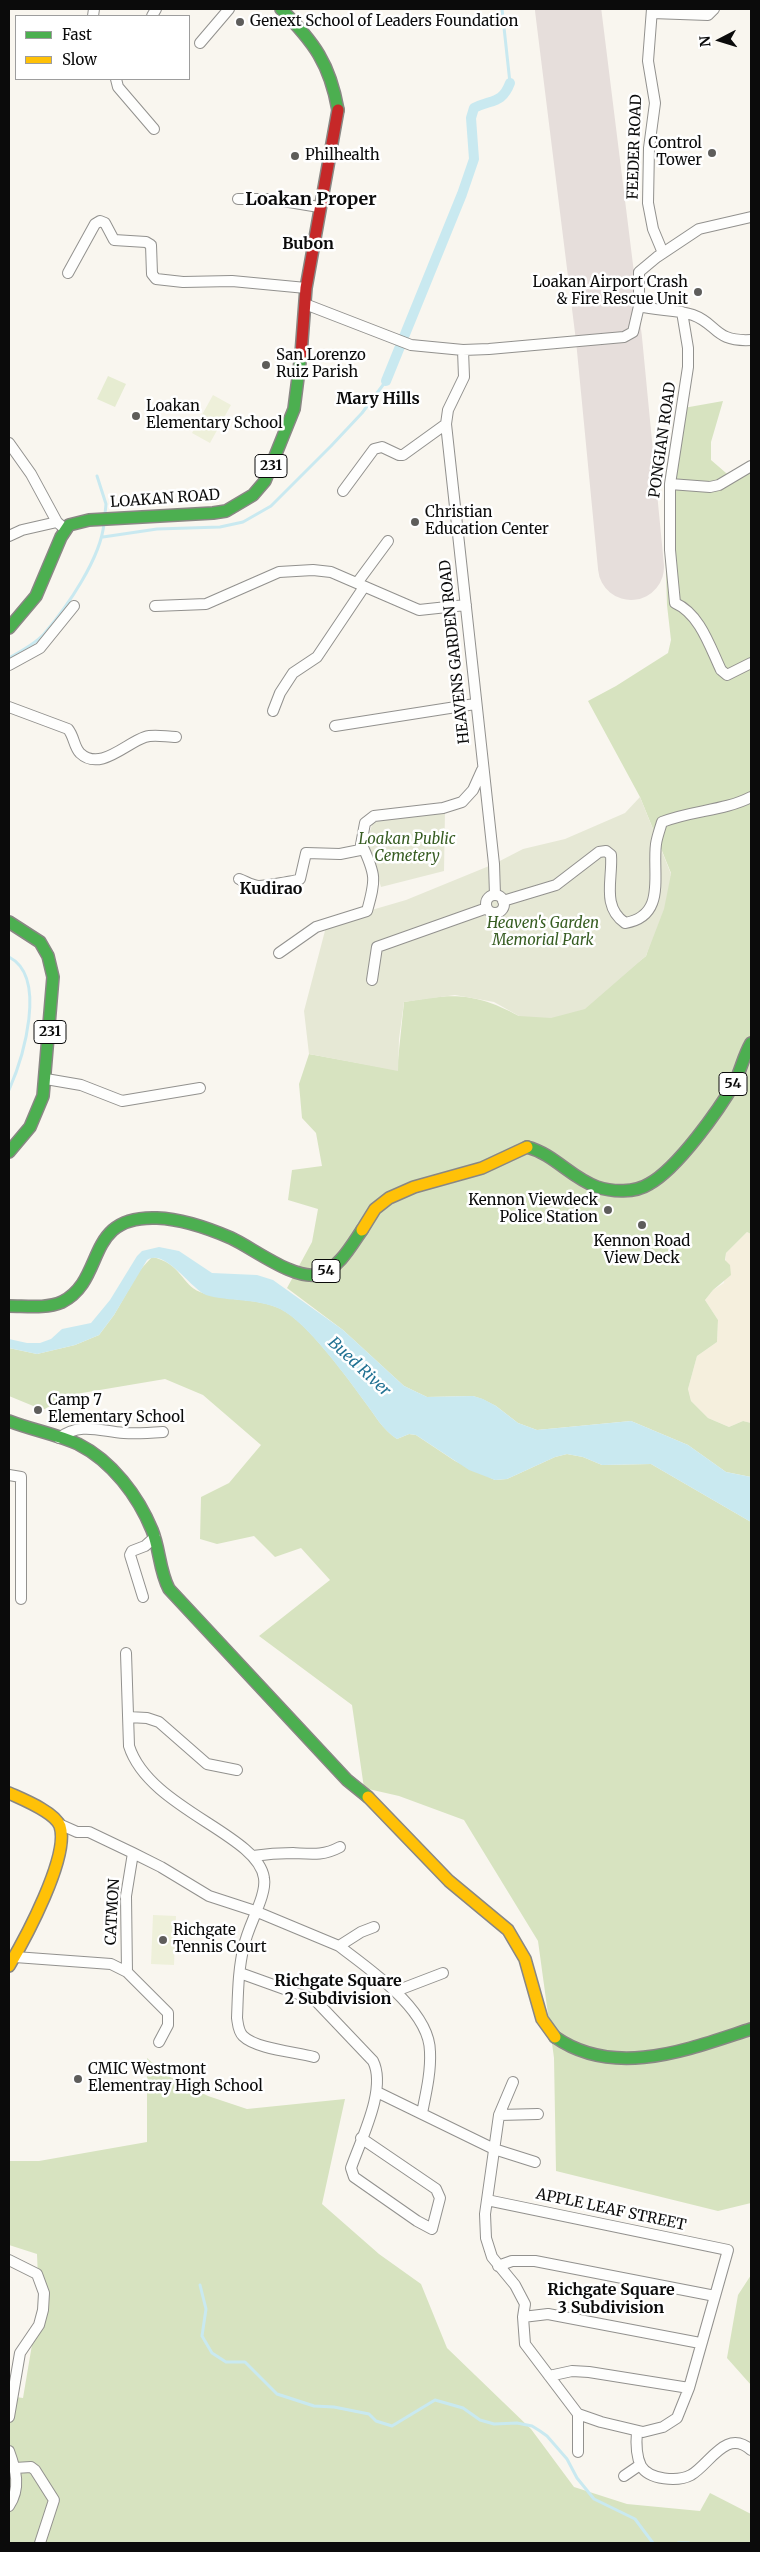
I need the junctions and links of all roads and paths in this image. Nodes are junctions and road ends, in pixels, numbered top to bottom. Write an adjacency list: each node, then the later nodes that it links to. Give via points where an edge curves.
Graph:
1 (229, 9): 5 (street)
2 (281, 9): 9 (main road, LOAKAN ROAD / 231, via 306,34 319,54 333,81 337,101 336,130)
3 (714, 9): 4 (street, via 708,15)
4 (652, 11): 11 (street, FEEDER ROAD, via 648,61 655,103 649,148 648,203)
5 (200, 43)
6 (116, 80): 7 (street, via 118,87)
7 (154, 129)
8 (238, 199): 9 (street, via 271,199)
9 (319, 207): 13 (main road, LOAKAN ROAD / 231)
10 (751, 217): 11 (street, via 699,229)
11 (662, 253): 15 (street, via 639,272)
12 (68, 273): 13 (street, via 95,224 100,221 106,223 114,240 151,245 152,274 156,278)
13 (306, 288): 14 (main road, LOAKAN ROAD / 231)
14 (305, 304): 18 (street, via 411,345); 24 (main road, LOAKAN ROAD / 231, via 294,409 264,481 253,495 226,511 89,520)
15 (639, 306): 16 (street); 18 (street, via 633,332 624,337)
16 (682, 312): 17 (street, via 695,316 728,338); 22 (street, PONGIAN ROAD, via 688,368)
17 (751, 340)
18 (463, 350): 19 (street, HEAVENS GARDEN ROAD, via 464,377 448,410)
19 (446, 424): 23 (street, via 403,455 382,446 374,450); 30 (street, HEAVENS GARDEN ROAD)
20 (9, 443): 24 (street)
21 (751, 466): 22 (street, via 710,487)
22 (670, 484): 32 (street, PONGIAN ROAD, via 670,550 675,603 689,610 721,670 727,675)
23 (343, 491)
24 (61, 526): 25 (street, via 22,530); 31 (main road, via 36,596)
25 (9, 536)
26 (388, 541): 27 (street)
27 (360, 585): 29 (street, via 331,572 279,572 206,604); 30 (street, via 419,610); 36 (street, via 316,658 293,673)
28 (74, 606): 33 (street, via 40,648)
29 (155, 606)
30 (466, 606): 34 (street, HEAVENS GARDEN ROAD)
31 (9, 628)
32 (751, 663)
33 (9, 665)
34 (475, 704): 37 (street); 39 (street, HEAVENS GARDEN ROAD)
35 (9, 707): 38 (street, via 68,729 80,753 89,758 112,755 145,737)
36 (273, 711)
37 (335, 726)
38 (176, 737)
39 (483, 767): 41 (street, via 473,790 462,802 443,808 368,819 364,823); 43 (street, HEAVENS GARDEN ROAD)
40 (751, 797): 43 (street, via 732,806 662,822 656,844 653,903 633,921 620,919 610,903 612,864 611,855 606,851 599,852 556,885)
41 (362, 845): 42 (street, via 360,850 340,854 306,853 300,879 295,882 258,886); 46 (street, via 375,883 368,911 316,927)
42 (239, 880)
43 (499, 898): 44 (street, via 487,900); 44 (street, via 502,909 498,913)
44 (487, 908): 47 (street, via 377,947)
45 (9, 922): 49 (main road, 231, via 31,933 45,947 51,961 53,997)
46 (279, 953)
47 (372, 980)
48 (751, 1043): 52 (main road, 54, via 718,1108 663,1174 641,1188 615,1189 591,1184 543,1152 526,1147 483,1168 402,1192 378,1205 341,1259 320,1275 305,1276 245,1244 199,1227 168,1218 130,1220 116,1226 104,1240 78,1287 63,1302)
49 (46, 1079): 50 (street, via 81,1085 122,1101); 51 (main road, 231, via 39,1114)
50 (200, 1088)
51 (9, 1152)
52 (9, 1305)
53 (9, 1421): 55 (main road)
54 (163, 1432): 55 (street, via 122,1433 86,1428 75,1429)
55 (59, 1438): 57 (main road, via 77,1443 105,1460 141,1510)
56 (9, 1475): 59 (street, via 21,1477)
57 (155, 1537): 58 (street, via 130,1555); 76 (main road, via 164,1580 184,1606 340,1773 382,1809 449,1882 516,1938 547,2030 571,2047 599,2056 631,2058 685,2050)
58 (143, 1597)
59 (21, 1599)
60 (126, 1653): 61 (street)
61 (128, 1717): 62 (street, via 159,1722 208,1764); 67 (street, via 129,1746 133,1760 144,1775 173,1801)
62 (236, 1770)
63 (9, 1792): 64 (main road)
64 (59, 1824): 66 (street, via 77,1832 89,1832); 71 (main road, via 62,1840 54,1870)
65 (340, 1846): 67 (street, via 312,1856 294,1853)
66 (133, 1853): 68 (street, via 209,1896); 72 (street, CATMON, via 126,1896)
67 (253, 1856): 68 (street, via 264,1876 265,1885)
68 (255, 1911): 70 (street); 73 (street, via 243,1947)
69 (374, 1926): 70 (street)
70 (339, 1946): 75 (street)
71 (12, 1961): 72 (street, via 103,1962)
72 (126, 1972): 77 (street, via 168,2013 168,2025)
73 (240, 1973): 78 (street, via 237,2018 242,2034 259,2045); 80 (street, via 302,1994 320,2004 373,2061 378,2071)
74 (443, 1973): 75 (street)
75 (396, 1991): 81 (street, via 424,2030 431,2050)
76 (751, 2029)
77 (159, 2042)
78 (314, 2056)
79 (513, 2082): 83 (street)
80 (377, 2092): 81 (street); 84 (street)
81 (422, 2113): 85 (street)
82 (538, 2114): 83 (street)
83 (499, 2115): 85 (street)
84 (361, 2138): 84 (street, via 436,2189 440,2198 432,2229 354,2177 351,2168)
85 (494, 2149): 86 (street); 87 (street)
86 (535, 2162)
87 (487, 2200): 89 (street, via 484,2226 489,2248); 90 (street, APPLE LEAF STREET, via 728,2250)
88 (9, 2260): 96 (street, via 37,2274 44,2293 39,2325 20,2353)
89 (498, 2266): 90 (street, via 512,2261 535,2261); 91 (street, via 521,2293 525,2304)
90 (715, 2296): 92 (street)
91 (523, 2317): 92 (street, via 548,2314); 93 (street, via 526,2344)
92 (700, 2343): 94 (street)
93 (549, 2376): 94 (street, via 572,2371 589,2372); 95 (street)
94 (689, 2388): 97 (street, via 681,2412 673,2422 652,2431)
95 (578, 2414): 97 (street); 100 (street)
96 (9, 2417)
97 (636, 2431): 101 (street)
98 (751, 2450): 101 (street, via 736,2443 726,2445 682,2478 661,2478)
99 (9, 2451): 102 (street)
100 (578, 2452)
101 (640, 2465): 103 (street)
102 (16, 2468): 104 (street, via 17,2484); 105 (street, via 31,2467 35,2470 54,2500)
103 (624, 2476)
104 (9, 2506)
105 (40, 2543)

